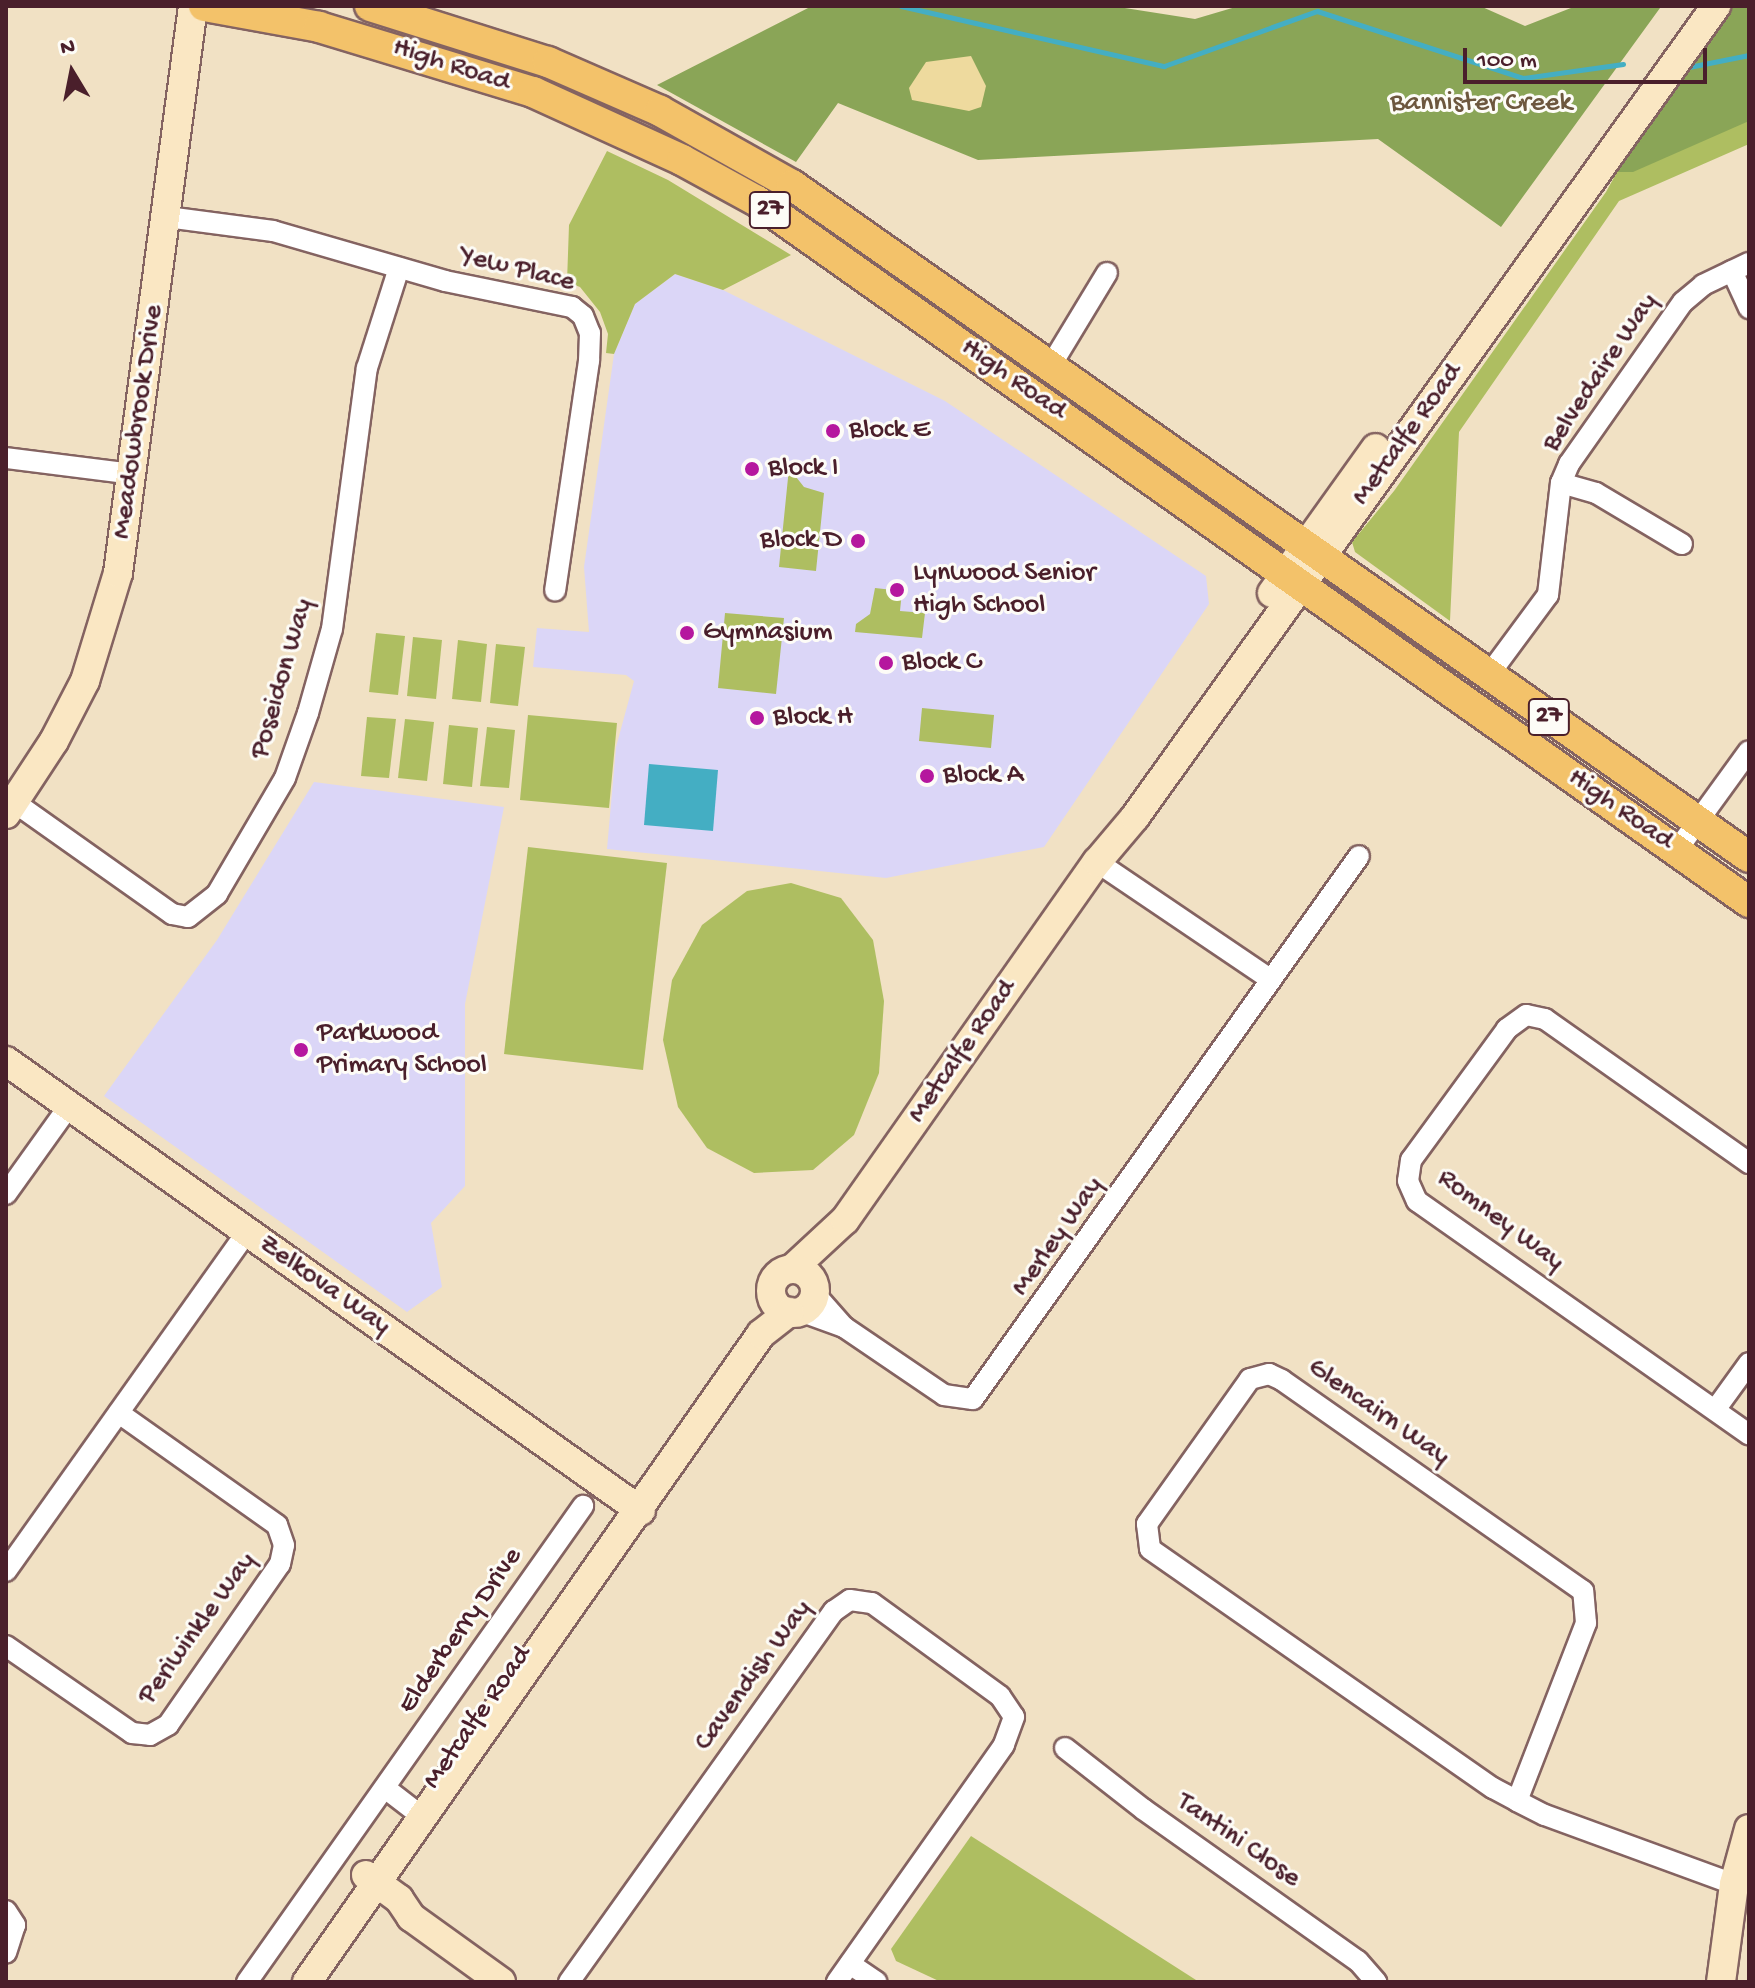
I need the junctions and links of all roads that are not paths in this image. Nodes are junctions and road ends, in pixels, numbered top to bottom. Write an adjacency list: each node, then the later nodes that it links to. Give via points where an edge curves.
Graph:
1 (193, 6): 6 (main road, Meadowbrook Drive)
2 (204, 6): 17 (main road, High Road / 27, via 319,27 440,60 533,92 682,160 830,249)
3 (370, 6): 11 (main road, High Road / 27, via 548,62 722,143 835,212)
4 (1694, 6): 16 (main road, Metcalfe Road)
5 (1716, 6): 16 (main road, Metcalfe Road)
6 (167, 217): 8 (street, Yew Place, via 273,231); 13 (main road, Meadowbrook Drive)
7 (1740, 267): 10 (street); 14 (street, Belvedaire Way, via 1683,302)
8 (399, 268): 18 (street, Yew Place, via 572,307 583,316 590,333 589,361); 21 (street, Poseidon Way, via 367,368 332,629 308,713 285,778 217,894 188,917 172,914)
9 (1107, 273): 11 (street)
10 (1749, 308)
11 (1050, 367): 16 (main road, High Road / 27)
12 (6, 458): 13 (street)
13 (132, 474): 21 (main road, Meadowbrook Drive, via 118,573 85,681)
14 (1561, 483): 15 (street, via 1596,493); 19 (street, Belvedaire Way, via 1548,595)
15 (1682, 544)
16 (1312, 553): 17 (main road, Metcalfe Road); 19 (main road, High Road / 27)
17 (1294, 579): 23 (main road, High Road / 27); 26 (main road, Metcalfe Road)
18 (555, 590)
19 (1488, 676): 22 (main road, High Road / 27)
20 (1749, 751): 22 (street)
21 (10, 808)
22 (1698, 820): 23 (street); 25 (main road, High Road / 27)
23 (1677, 850): 27 (main road, High Road / 27)
24 (1359, 856): 28 (street, Merley Way)
25 (1749, 857)
26 (1097, 862): 28 (street); 34 (main road, Metcalfe Road)
27 (1749, 902)
28 (1271, 980): 35 (street, Merley Way, via 973,1399 944,1395)
29 (6, 1061): 30 (main road, Zelkova Way)
30 (69, 1106): 32 (street); 33 (main road, Zelkova Way)
31 (1749, 1163): 37 (street, Romney Way, via 1545,1019 1526,1015 1507,1029 1411,1160 1408,1181 1417,1201)
32 (6, 1194)
33 (247, 1232): 38 (street); 41 (main road, Zelkova Way)
34 (827, 1242): 35 (main road, Metcalfe Road); 35 (main road, Metcalfe Road, via 775,1278)
35 (798, 1300): 41 (main road, Metcalfe Road, via 761,1334)
36 (1749, 1363): 37 (street)
37 (1715, 1410): 39 (street, Romney Way)
38 (119, 1413): 42 (street); 43 (street, Periwinkle Way, via 277,1525 284,1545 280,1564 168,1725 150,1735 132,1733)
39 (1749, 1434)
40 (583, 1506): 45 (street, Elderberry Drive)
41 (636, 1507): 47 (main road, Metcalfe Road)
42 (6, 1571)
43 (6, 1646)
44 (1065, 1748): 61 (street, Tantini Close, via 1358,1961)
45 (385, 1788): 47 (street); 54 (street, Elderberry Drive)
46 (1517, 1801): 46 (street, Glencairn Way, via 1148,1546 1147,1524 1250,1379 1262,1374 1282,1380 1583,1591 1586,1623); 49 (street, Glencairn Way)
47 (418, 1813): 50 (main road, Metcalfe Road)
48 (1749, 1829): 49 (main road)
49 (1734, 1884): 62 (main road)
50 (367, 1886): 55 (main road, Metcalfe Road); 56 (main road, Metcalfe Road); 57 (main road, via 388,1912 411,1917)
51 (6, 1911): 52 (street, via 15,1925)
52 (6, 1953)
53 (850, 1964): 58 (street, Cavendish Way, via 1004,1745 1014,1717 1000,1696 872,1603 850,1600 834,1611); 59 (street, Cavendish Way); 60 (street)
54 (247, 1982)
55 (290, 1982)
56 (307, 1982)
57 (501, 1982)
58 (569, 1982)
59 (837, 1982)
60 (877, 1982)
61 (1376, 1982)
62 (1721, 1982)

